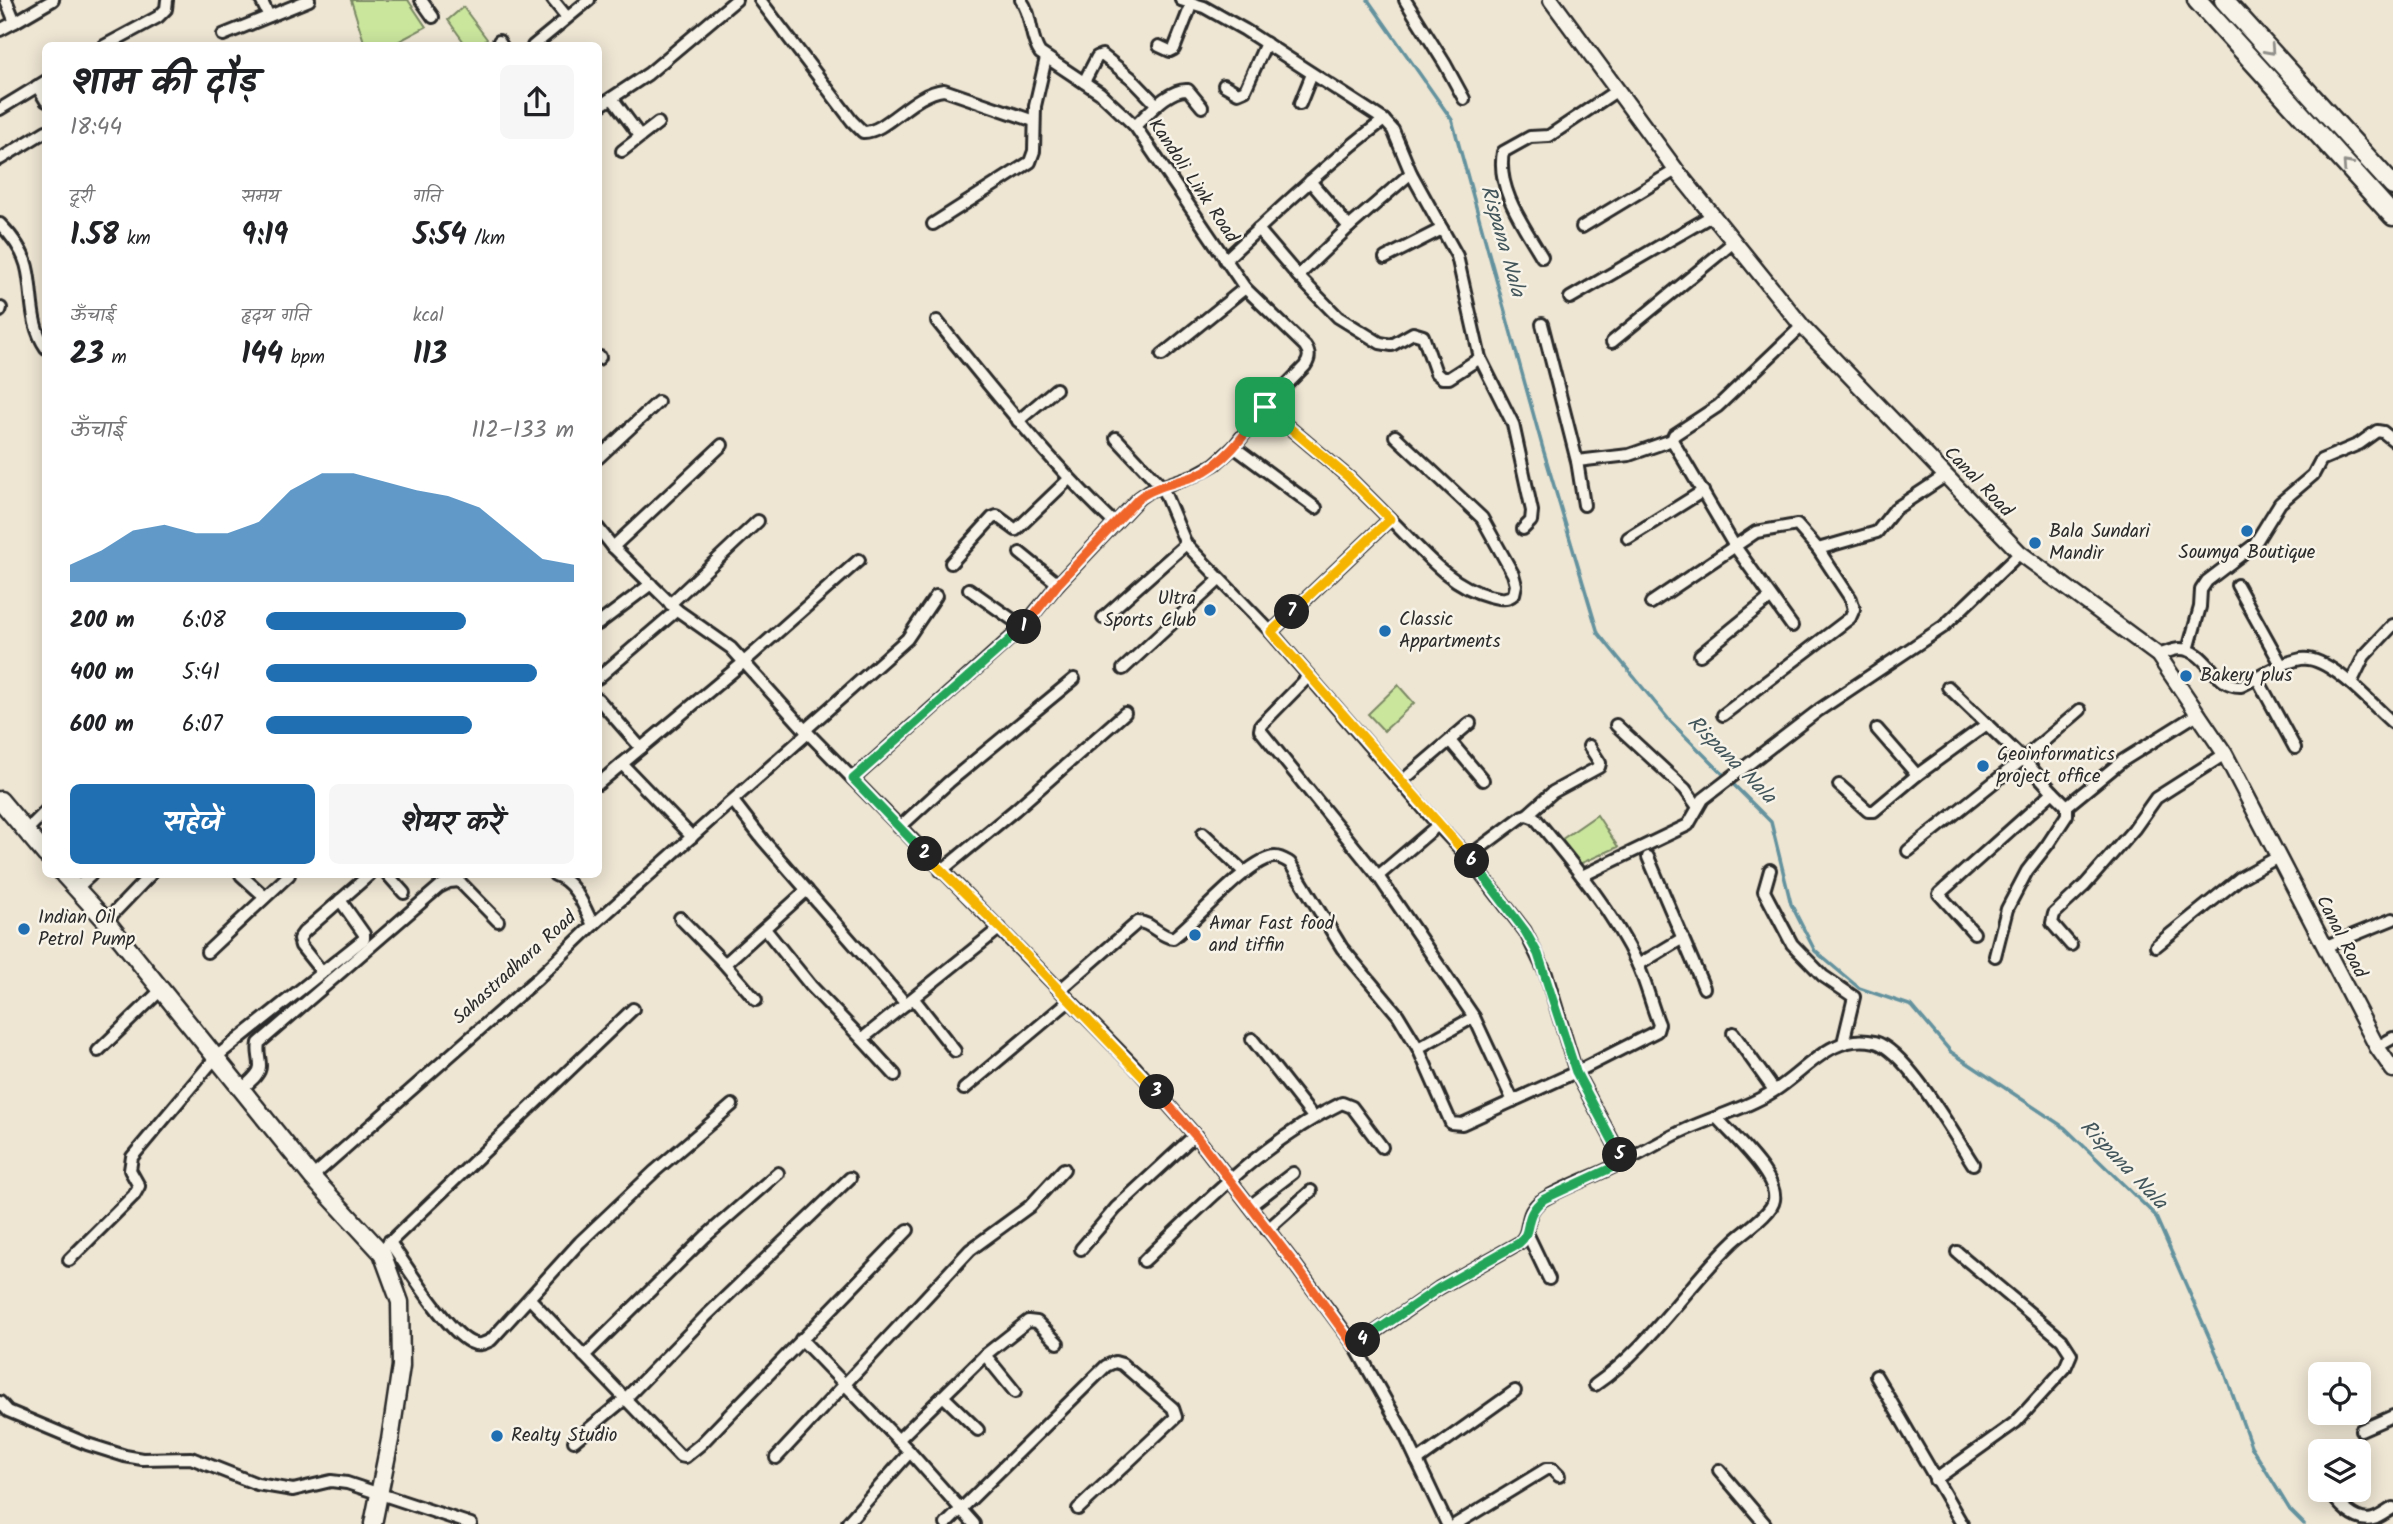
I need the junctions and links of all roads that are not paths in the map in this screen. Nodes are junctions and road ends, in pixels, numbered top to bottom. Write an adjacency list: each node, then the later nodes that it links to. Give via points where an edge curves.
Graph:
1 (6, 0): 20 (street)
2 (53, 0): 20 (street)
3 (167, 0): 23 (street, via 158,17)
4 (261, 0): 17 (street)
5 (309, 0): 17 (street)
6 (421, 0): 19 (street)
7 (553, 0): 18 (street)
8 (589, 0): 18 (street)
9 (760, 0): 41 (street, via 863,132 873,131 919,98 944,90)
10 (1022, 0): 27 (street, via 1034,45)
11 (1405, 0): 34 (street)
12 (1551, 0): 32 (street, Canal Road)
13 (2197, 0): 53 (main road, one-way to 13)
14 (2224, 0): 51 (main road, one-way to 51)
15 (1186, 1): 25 (street); 26 (street, via 1174,49)
16 (731, 2): 33 (street, via 648,74)
17 (269, 16): 22 (street)
18 (566, 16): 24 (street)
19 (433, 18)
20 (15, 22): 21 (street)
21 (0, 30)
22 (223, 36)
23 (116, 42)
24 (537, 42)
25 (1266, 43): 28 (street); 31 (street, via 1245,90 1238,93)
26 (1160, 47)
27 (1046, 58): 29 (street, Kandoli Link Road); 41 (street)
28 (1312, 74): 36 (street); 40 (street)
29 (1084, 82): 37 (street, via 1102,55); 43 (street, Kandoli Link Road)
30 (41, 84): 39 (street)
31 (1224, 85)
32 (1616, 90): 48 (street, Canal Road); 61 (street, via 1549,135 1530,137 1503,152 1510,198)
33 (612, 98): 35 (street); 45 (street)
34 (1464, 99)
35 (602, 104)
36 (1300, 104)
37 (1157, 105): 38 (street, via 1184,89); 43 (street)
38 (1202, 107)
39 (0, 109)
40 (1384, 120): 49 (street); 50 (street)
41 (1034, 121): 55 (street, via 1030,162)
42 (658, 123): 45 (street)
43 (1135, 126): 63 (street, Kandoli Link Road)
44 (42, 133): 47 (street)
45 (640, 136): 46 (street)
46 (622, 151)
47 (0, 159)
48 (1676, 170): 52 (street, Canal Road); 57 (street)
49 (1411, 173): 56 (street); 59 (street)
50 (1310, 181): 56 (street); 58 (street)
51 (2393, 186)
52 (1713, 215): 60 (street, Canal Road); 66 (street)
53 (2393, 216)
54 (0, 224): 71 (street, via 27,269 33,321)
55 (933, 224)
56 (1349, 227): 64 (street)
57 (1582, 227)
58 (1258, 229): 63 (street); 64 (street)
59 (1442, 229): 62 (street); 73 (street, via 1461,266)
60 (1735, 242): 69 (street, Canal Road); 70 (street)
61 (1542, 257)
62 (1385, 258)
63 (1225, 260): 65 (street, Kandoli Link Road)
64 (1298, 276): 73 (street, via 1338,317 1380,343 1389,346 1413,334 1423,336 1442,378)
65 (1245, 288): 72 (street); 76 (street, Kandoli Link Road, via 1309,353 1305,366)
66 (1570, 298)
67 (937, 321): 77 (street)
68 (1542, 324): 85 (street)
69 (1802, 326): 80 (street, via 1732,394); 86 (street, Canal Road)
70 (1612, 342)
71 (42, 343)
72 (1162, 355)
73 (1480, 358): 95 (street, via 1513,424 1532,511 1531,521)
74 (1056, 389): 77 (street)
75 (658, 402): 84 (street)
76 (1265, 407): 83 (street); 92 (street)
77 (1018, 421): 87 (street)
78 (1395, 436): 92 (street, via 1482,518 1513,574 1516,590 1504,599 1463,587)
79 (1116, 438): 88 (street)
80 (1672, 440): 85 (street, via 1629,455); 89 (street)
81 (2393, 440): 121 (street, via 2377,431 2322,460 2314,474 2280,503 2253,545 2203,587)
82 (722, 445): 100 (street)
83 (1234, 447): 88 (street, via 1204,471); 91 (street)
84 (602, 454)
85 (1577, 461): 90 (street)
86 (1945, 476): 101 (street, via 1895,509 1877,532); 103 (street, Canal Road)
87 (1069, 480): 94 (street); 105 (street, via 1016,530 997,516 992,518)
88 (1162, 487): 94 (street, via 1139,498); 98 (street)
89 (1703, 491): 97 (street); 99 (street)
90 (1584, 505)
91 (1317, 508)
92 (1390, 519): 120 (street)
93 (758, 521): 114 (street)
94 (1115, 524): 108 (street)
95 (1523, 529)
96 (602, 533): 100 (street)
97 (1628, 538)
98 (1186, 544): 106 (street); 115 (street)
99 (1734, 545): 101 (street, via 1756,532 1794,524); 112 (street); 113 (street)
100 (613, 547): 107 (street)
101 (1818, 550): 137 (street, via 1851,599 1854,609 1850,618)
102 (1020, 553): 108 (street)
103 (2020, 553): 123 (street, Canal Road); 160 (street, via 1943,627 1831,702)
104 (859, 559): 124 (street)
105 (951, 563)
106 (1219, 580): 120 (street); 126 (street)
107 (651, 584): 114 (street); 116 (street)
108 (1058, 584): 119 (street)
109 (2237, 585): 125 (street)
110 (969, 589): 119 (street)
111 (936, 596): 143 (street, Sahastradhara Road, via 907,639)
112 (1770, 598): 118 (street); 122 (street)
113 (1651, 603)
114 (674, 607): 124 (street, via 722,640); 127 (street)
115 (1103, 618)
116 (602, 622)
117 (2393, 625): 131 (street, via 2364,656)
118 (1792, 626)
119 (1023, 627): 152 (street)
120 (1271, 632): 128 (street)
121 (2188, 650): 123 (street); 129 (street, via 2225,683 2241,686)
122 (1700, 655)
123 (2158, 655): 136 (street, Canal Road)
124 (744, 662): 143 (street); 146 (street)
125 (2283, 666): 129 (street); 131 (street, via 2312,659)
126 (1123, 668)
127 (602, 674)
128 (1309, 676): 155 (street); 177 (street, via 1260,730)
129 (2257, 678): 147 (street)
130 (1074, 679): 165 (street)
131 (2351, 683): 139 (street)
132 (1948, 687): 140 (street)
133 (602, 704): 146 (street)
134 (2080, 710): 149 (street)
135 (1125, 713): 175 (street)
136 (2199, 713): 148 (street, Canal Road); 161 (street, via 2122,761)
137 (1723, 715)
138 (1470, 723): 144 (street)
139 (2393, 723)
140 (1987, 724): 149 (street); 151 (street)
141 (1616, 725): 160 (street)
142 (1877, 729): 151 (street)
143 (807, 731): 152 (street); 159 (street, Sahastradhara Road)
144 (1450, 741): 153 (street); 155 (street)
145 (1589, 746): 162 (street, via 1599,767 1553,792)
146 (641, 748): 150 (street)
147 (2295, 748)
148 (2225, 754): 173 (street, Canal Road); 201 (street, via 2156,797 2134,829 2054,914 2052,923)
149 (2023, 760): 157 (street); 170 (street)
150 (622, 764): 154 (street); 168 (street)
151 (1917, 775): 156 (street, via 1874,811 1868,811)
152 (853, 779): 165 (street)
153 (1483, 780)
154 (602, 781)
155 (1401, 782): 164 (street)
156 (1839, 785)
157 (2053, 792): 161 (street); 199 (street, via 1939,894)
158 (0, 800): 166 (main road)
159 (733, 801): 168 (street, Sahastradhara Road); 188 (street)
160 (1700, 803): 178 (street, via 1684,828)
161 (2067, 806): 205 (street, via 2067,815 2027,871 2007,909)
162 (1527, 814): 171 (street); 178 (street)
163 (42, 815): 166 (street)
164 (1438, 825): 171 (street); 177 (street)
165 (900, 827): 175 (street)
166 (25, 832): 169 (main road)
167 (1203, 833): 176 (street)
168 (692, 837): 196 (street, Sahastradhara Road)
169 (42, 851)
170 (1909, 851)
171 (1468, 857): 228 (street, via 1538,954)
172 (1648, 857): 200 (street)
173 (2278, 857): 202 (street, via 2234,883); 203 (street, Canal Road)
174 (1770, 870): 221 (street, via 1764,891 1791,944 1822,976 1854,998)
175 (941, 871): 197 (street)
176 (1245, 873): 211 (street, via 1172,939 1138,922); 223 (street, via 1271,857 1290,863 1342,948 1386,999)
177 (1378, 876): 216 (street)
178 (1582, 876): 207 (street)
179 (67, 878): 187 (main road)
180 (88, 878): 187 (street)
181 (147, 878): 194 (street)
182 (244, 878): 190 (street)
183 (286, 878): 190 (street)
184 (366, 878): 191 (street)
185 (391, 878): 189 (street)
186 (563, 878): 196 (street, via 575,890)
187 (76, 889): 194 (main road)
188 (807, 891): 198 (street); 214 (street)
189 (404, 893)
190 (265, 897): 204 (street)
191 (340, 901): 208 (street, via 299,939); 208 (street, via 365,936)
192 (680, 918): 206 (street)
193 (2393, 919): 203 (street)
194 (106, 921): 210 (main road)
195 (498, 921): 230 (street, via 459,881 439,887 259,1043 259,1071)
196 (593, 925): 244 (street, Sahastradhara Road)
197 (1000, 928): 211 (street); 214 (street)
198 (765, 929): 206 (street, via 728,961); 219 (street)
199 (1974, 933)
200 (1683, 938): 207 (street); 209 (street)
201 (2071, 945)
202 (2156, 946)
203 (2324, 947): 222 (street, Canal Road)
204 (207, 952)
205 (1995, 956)
206 (722, 961): 212 (street)
207 (1638, 965): 228 (street, via 1659,1024 1657,1031)
208 (321, 971): 226 (street)
209 (1704, 988)
210 (161, 989): 224 (street); 226 (main road)
211 (1060, 990): 213 (street)
212 (755, 1000)
213 (1069, 1001): 231 (street); 237 (street)
214 (910, 1002): 219 (street); 225 (street)
215 (634, 1009): 252 (street)
216 (1474, 1017): 223 (street); 233 (street)
217 (1733, 1033): 232 (street)
218 (2393, 1038): 222 (street)
219 (862, 1039): 229 (street)
220 (1252, 1039): 235 (street)
221 (1843, 1043): 232 (street); 240 (street, via 1875,1042 1899,1057)
222 (2377, 1047): 227 (street, Canal Road)
223 (1418, 1048): 233 (street, via 1451,1123 1462,1124)
224 (98, 1051)
225 (955, 1051)
226 (216, 1057): 230 (main road); 255 (street, via 132,1157 130,1170 139,1186 134,1195)
227 (2393, 1070)
228 (1576, 1072): 233 (street); 239 (street)
229 (895, 1075)
230 (242, 1089): 244 (main road)
231 (964, 1089)
232 (1774, 1090): 236 (street)
233 (1513, 1101)
234 (732, 1105): 258 (street, via 589,1233)
235 (1313, 1117): 238 (street, via 1346,1103); 246 (street)
236 (1717, 1118): 239 (street); 266 (street, via 1761,1167 1774,1192 1772,1205 1628,1358)
237 (1195, 1135): 246 (street); 253 (street, via 1116,1208)
238 (1382, 1147)
239 (1624, 1162): 251 (street, via 1544,1199 1531,1212)
240 (1973, 1164)
241 (1064, 1169): 265 (street, via 1024,1211 970,1250)
242 (778, 1173): 263 (street, via 706,1236)
243 (1293, 1173): 248 (street)
244 (312, 1177): 252 (main road)
245 (850, 1178): 270 (street)
246 (1229, 1180): 248 (street); 256 (street)
247 (1311, 1191): 250 (street)
248 (1250, 1206): 250 (street)
249 (908, 1230): 259 (street)
250 (1267, 1230): 261 (street)
251 (1527, 1233): 257 (street); 261 (street, via 1519,1243 1439,1288)
252 (386, 1247): 258 (street, via 471,1343 491,1340); 285 (main road, via 400,1303 401,1366)
253 (1081, 1249)
254 (1957, 1252): 284 (street, via 2063,1340 2071,1354 2065,1368 2016,1422)
255 (69, 1261)
256 (1144, 1261)
257 (1549, 1279)
258 (530, 1298): 263 (street)
259 (801, 1339): 265 (street); 270 (street, via 687,1457 680,1456)
260 (1058, 1343): 262 (street, via 1037,1322 1028,1321)
261 (1354, 1346): 281 (street)
262 (985, 1355): 268 (street); 269 (street)
263 (584, 1356): 270 (street)
264 (1876, 1377): 284 (street)
265 (846, 1384): 277 (street); 280 (street)
266 (1594, 1385)
267 (1515, 1391): 281 (street)
268 (1015, 1392)
269 (943, 1396): 275 (street); 277 (street)
270 (626, 1398): 278 (street)
271 (0, 1402): 272 (street)
272 (8, 1410): 274 (street); 285 (street, via 125,1456 191,1458 257,1484 293,1490 331,1481)
273 (2393, 1416): 276 (street)
274 (0, 1419)
275 (978, 1430)
276 (2361, 1430)
277 (898, 1440): 279 (street)
278 (574, 1441)
279 (910, 1452): 288 (street); 290 (street)
280 (776, 1458)
281 (1417, 1461): 295 (street)
282 (1719, 1470): 297 (street)
283 (1559, 1476): 296 (street, via 1554,1469 1546,1469)
284 (1935, 1480): 298 (street)
285 (379, 1493): 291 (main road); 292 (street)
286 (2336, 1502): 287 (street, via 2364,1520)
287 (2393, 1508)
288 (960, 1509): 289 (street, via 1106,1366 1122,1364 1172,1408 1176,1417); 293 (street); 294 (street)
289 (1078, 1509)
290 (848, 1522)
291 (373, 1524)
292 (471, 1524)
293 (946, 1524)
294 (974, 1524)
295 (1447, 1524)
296 (1456, 1524)
297 (1765, 1524)
298 (1962, 1524)

